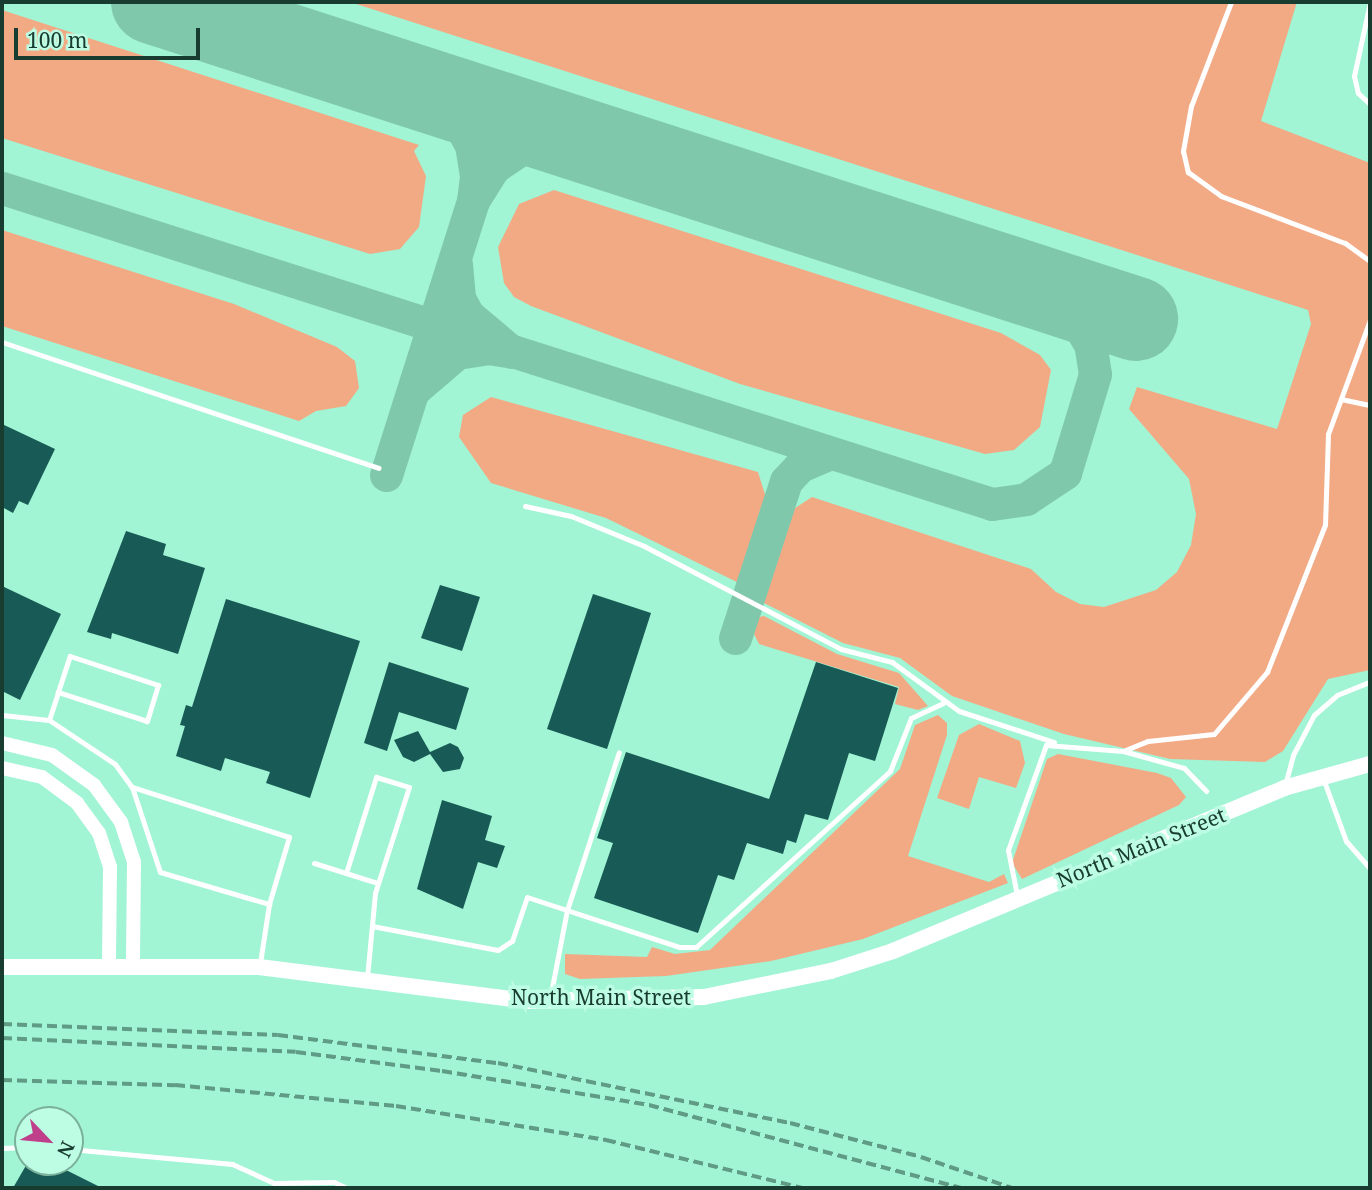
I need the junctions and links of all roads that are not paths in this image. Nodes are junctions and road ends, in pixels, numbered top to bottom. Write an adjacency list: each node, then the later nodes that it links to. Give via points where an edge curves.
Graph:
1 (1231, 2): 4 (lane, via 1186,124 1188,172 1221,196 1345,243)
2 (1370, 2): 3 (lane, via 1354,76 1358,93)
3 (1370, 104)
4 (1370, 261)
5 (1370, 320): 7 (lane)
6 (2, 342): 9 (lane)
7 (1341, 400): 8 (lane); 18 (lane, via 1328,433 1325,525 1267,672 1214,734 1147,741)
8 (1370, 405)
9 (380, 468)
10 (525, 506): 13 (lane, via 571,516 632,541 841,649 892,662)
11 (1370, 682): 24 (lane, via 1337,695 1314,715 1293,755)
12 (58, 692): 12 (lane, via 147,721 158,685 70,656); 15 (lane)
13 (943, 703): 16 (lane); 32 (lane, via 911,718 890,771 705,943 679,947)
14 (2, 715): 15 (lane)
15 (49, 720): 23 (lane, via 96,746)
16 (1055, 742): 18 (lane); 30 (lane, via 1041,750 1008,850)
17 (2, 743): 35 (main road, via 52,755 94,785 121,822 134,862)
18 (1123, 751): 25 (lane, via 1184,768)
19 (619, 752): 32 (lane)
20 (1370, 764): 22 (main road, North Main Street)
21 (2, 768): 34 (main road, via 42,777 77,803 99,833 110,867)
22 (1322, 775): 24 (main road, North Main Street); 27 (lane, via 1346,841)
23 (132, 788): 31 (lane, via 160,872); 31 (lane, via 289,837)
24 (1284, 788): 30 (main road, North Main Street)
25 (1206, 791)
26 (314, 863): 28 (lane)
27 (1370, 869)
28 (346, 873): 29 (lane); 29 (lane, via 376,776 410,787)
29 (378, 883): 33 (lane)
30 (1019, 898): 39 (main road, North Main Street, via 831,971 678,999)
31 (269, 904): 37 (lane)
32 (567, 910): 33 (lane, via 527,897 512,941 498,950); 39 (lane)
33 (372, 926): 38 (lane)
34 (109, 966): 35 (main road, North Main Street); 36 (main road, North Main Street)
35 (133, 966): 37 (main road, North Main Street)
36 (2, 967)
37 (259, 967): 38 (main road, North Main Street)
38 (367, 980): 39 (main road, North Main Street)
39 (550, 1002)
40 (84, 1150): 41 (lane, via 232,1164 274,1183)
41 (288, 1183): 42 (lane); 43 (lane, via 334,1182)
42 (298, 1188)
43 (347, 1188)

